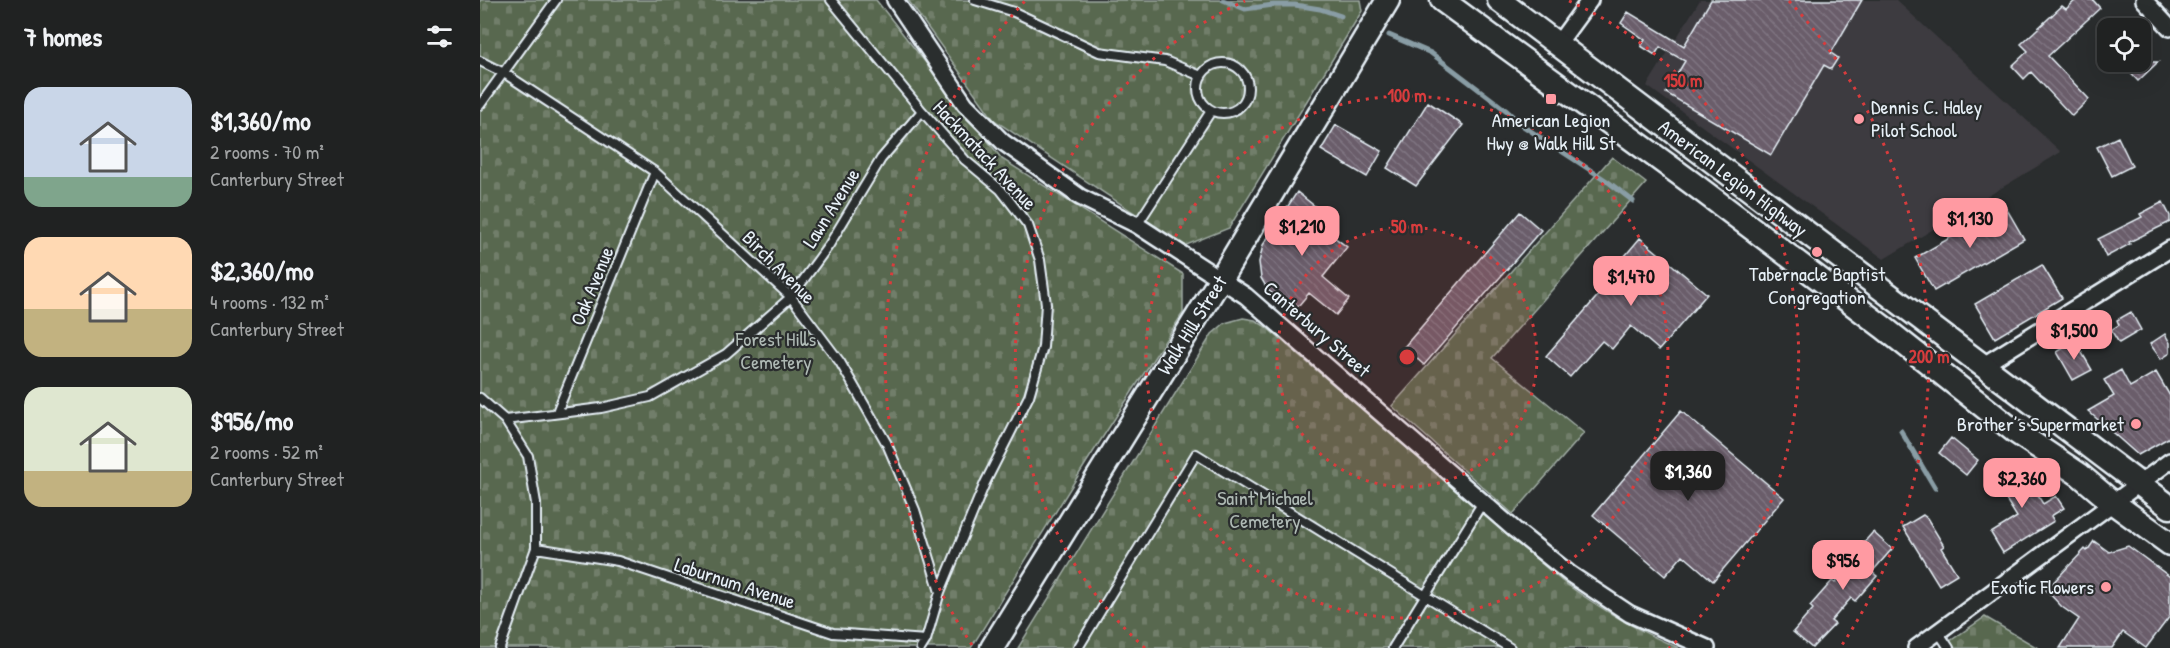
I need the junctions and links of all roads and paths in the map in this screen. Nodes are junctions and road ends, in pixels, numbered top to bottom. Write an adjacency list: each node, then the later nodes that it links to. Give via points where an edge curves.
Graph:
1 (556, 0): 13 (lane)
2 (831, 0): 16 (lane, Hackmatack Avenue)
3 (895, 0): 19 (street, Canterbury Street, via 965,104 1003,142 1080,196)
4 (975, 0): 14 (lane, via 1014,12 1099,52 1165,61)
5 (1388, 0): 21 (main road, Walk Hill Street)
6 (1442, 0): 30 (main road, American Legion Highway, via 1692,183)
7 (1499, 0): 11 (main road, American Legion Highway)
8 (1590, 0): 11 (street)
9 (2144, 0): 10 (street)
10 (2170, 28)
11 (1557, 45): 23 (main road, American Legion Highway)
12 (480, 61): 13 (lane, Birch Avenue)
13 (504, 73): 15 (lane); 18 (lane, Birch Avenue)
14 (1201, 75): 17 (lane, via 1198,95); 17 (lane, via 1222,63 1234,65 1247,80 1248,94 1236,110)
15 (480, 105)
16 (922, 111): 22 (lane, Lawn Avenue, via 881,159 829,245); 34 (lane, Hackmatack Avenue, via 964,160 1001,190 1028,225 1040,260 1047,304 1043,347 1029,396 985,483)
17 (1211, 111): 19 (lane)
18 (655, 172): 22 (lane, Birch Avenue); 25 (lane, Oak Avenue)
19 (1137, 225): 21 (street, Canterbury Street)
20 (2170, 249): 23 (street)
21 (1221, 278): 29 (street, Canterbury Street, via 1272,316); 40 (main road, Walk Hill Street)
22 (791, 297): 25 (lane, Lawn Avenue, via 726,354 650,397 601,408); 34 (lane, Birch Avenue, via 840,362 887,444 915,510)
23 (1982, 366): 28 (main road, American Legion Highway)
24 (480, 398): 26 (lane)
25 (557, 412): 26 (lane, Lawn Avenue)
26 (505, 420): 33 (lane, via 528,456 536,503)
27 (2170, 461): 28 (street)
28 (2138, 482): 30 (street); 31 (main road, American Legion Highway)
29 (1483, 502): 35 (lane); 44 (street, Canterbury Street, via 1551,560 1613,604)
30 (2112, 502): 32 (main road, American Legion Highway); 36 (street)
31 (2170, 507)
32 (2170, 544)
33 (536, 548): 37 (lane, Laburnum Avenue, via 618,561 833,633); 38 (lane)
34 (940, 592): 37 (lane, Hackmatack Avenue)
35 (1426, 595): 41 (lane, via 1196,454); 42 (lane); 43 (lane)
36 (1939, 633): 45 (street); 46 (lane)
37 (926, 640): 39 (lane, Hackmatack Avenue)
38 (500, 648)
39 (921, 648)
40 (993, 648)
41 (1078, 648)
42 (1393, 648)
43 (1510, 648)
44 (1707, 648)
45 (1916, 648)
46 (1949, 648)

